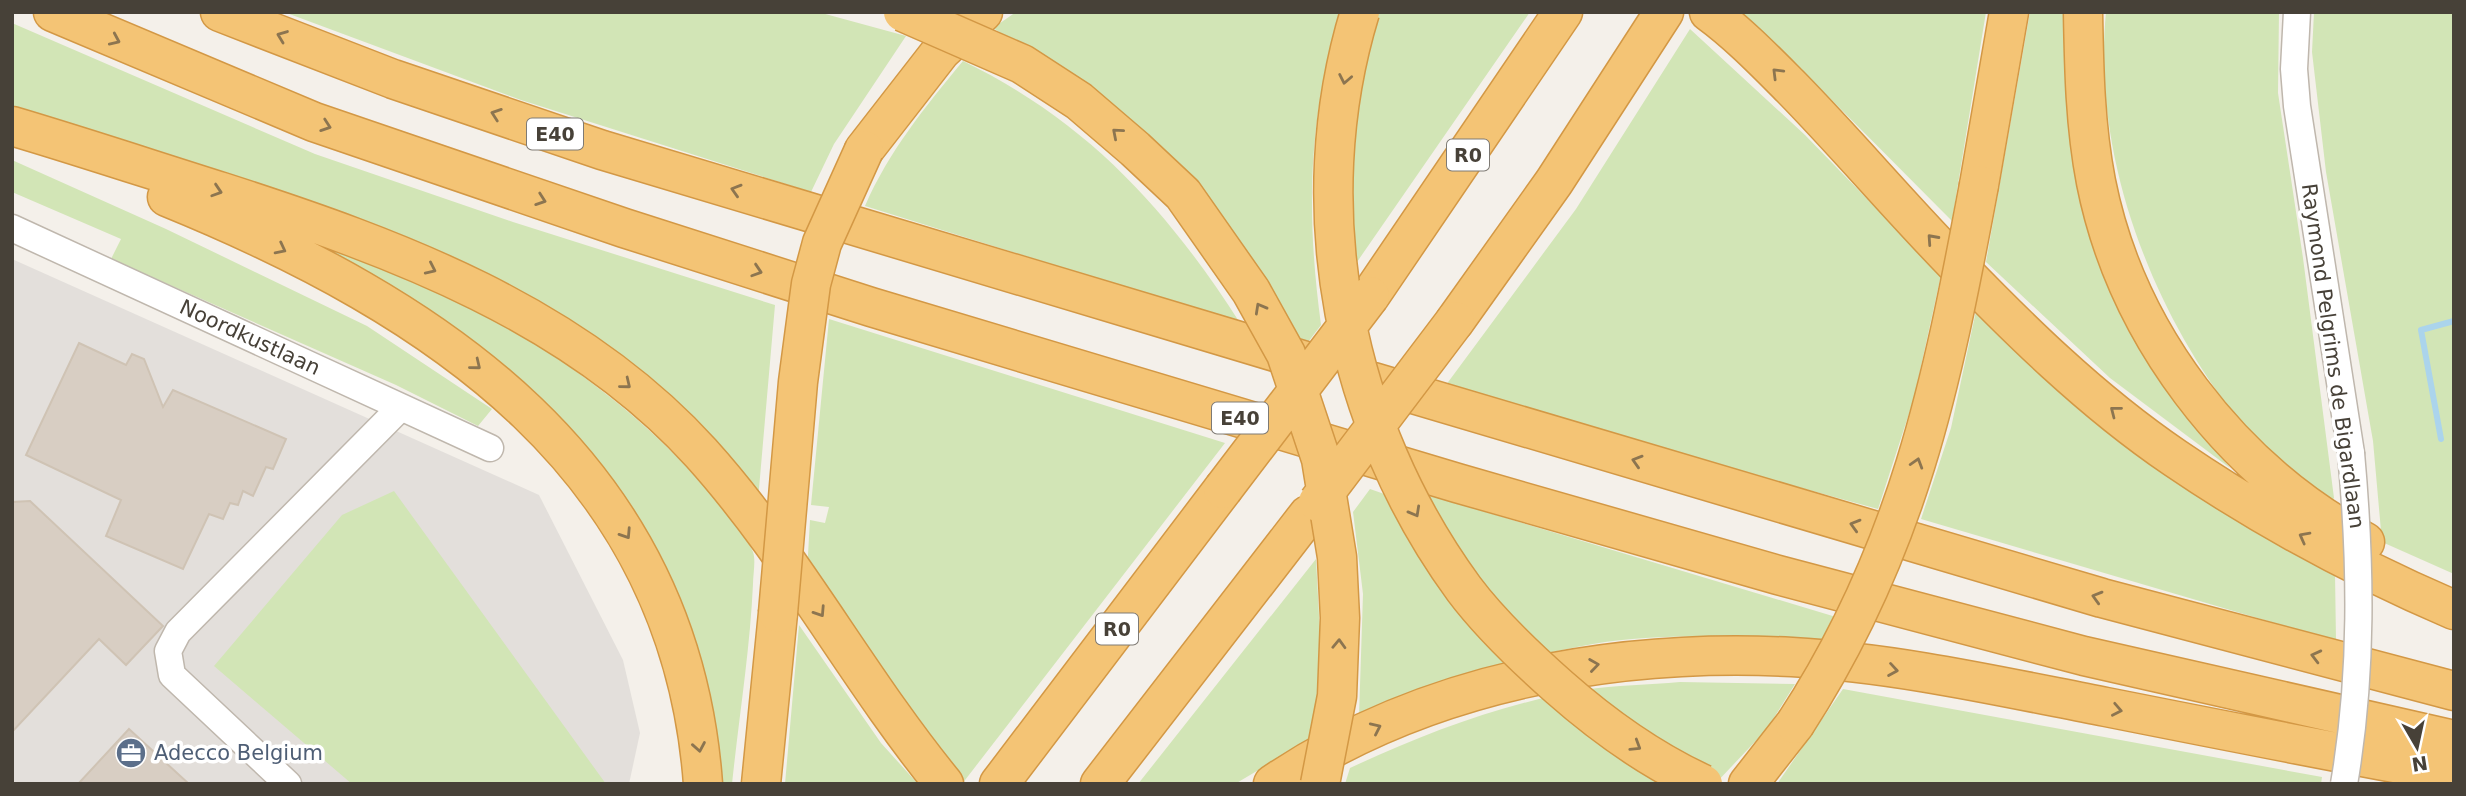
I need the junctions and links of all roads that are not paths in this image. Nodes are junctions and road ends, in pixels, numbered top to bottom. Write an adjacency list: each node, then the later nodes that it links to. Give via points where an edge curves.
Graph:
1 (53, 12): 21 (highway, E40, one-way to 21, via 314,122 871,307 1778,575 2084,656)
2 (220, 12): 20 (highway, E40, one-way to 2, via 2102,598 602,150 393,79)
3 (903, 12): 30 (highway, one-way to 3, bridge, via 1337,696 1337,557 1321,459 1280,344 1251,291 1183,194 1135,149 1079,101 1023,64)
4 (948, 12): 14 (highway, via 888,94)
5 (983, 12): 14 (highway, via 942,51)
6 (1360, 12): 31 (highway, one-way to 31, bridge, via 1340,101 1334,198 1337,263 1354,364 1371,419 1432,542 1500,632 1580,706)
7 (1563, 12): 23 (highway, R0, bridge, via 1370,296)
8 (1709, 12): 19 (highway, one-way to 8, via 2269,518 2173,457 2084,387 1946,254 1755,51)
9 (2009, 12): 32 (highway, one-way to 9, bridge, via 1795,723 1845,642 1897,524 1927,433 1952,330)
10 (2083, 12): 18 (highway, via 2085,101 2096,183 2134,300 2161,348 2198,399 2258,466 2340,529)
11 (2297, 12): 33 (street, Raymond Pelgrims de Bigardlaan, bridge, via 2297,106 2351,453 2360,591)
12 (1654, 27): 28 (highway, bridge, via 1554,182 1455,321)
13 (12, 126): 25 (highway, one-way to 25, via 58,153 259,238 387,303 463,355 538,420 591,481 634,547 670,622 688,686); 27 (highway, one-way to 27, via 362,238 509,305 590,356 650,403 701,453 805,588 901,731)
14 (864, 150): 26 (highway, bridge, via 822,243 811,284)
15 (12, 228): 16 (street, Noordkustlaan)
16 (400, 408): 17 (street, Noordkustlaan); 24 (street, via 178,632 168,650 172,674)
17 (490, 448)
18 (2454, 588)
19 (2454, 610)
20 (2454, 691)
21 (2454, 740)
22 (2454, 774): 29 (highway, one-way to 22, via 1387,722 1482,688 1599,664 1699,656 1794,657 1977,682)
23 (1005, 776)
24 (288, 784)
25 (703, 784)
26 (761, 784)
27 (944, 784)
28 (1100, 784)
29 (1273, 784)
30 (1320, 784)
31 (1703, 784)
32 (1748, 784)
33 (2344, 784)

